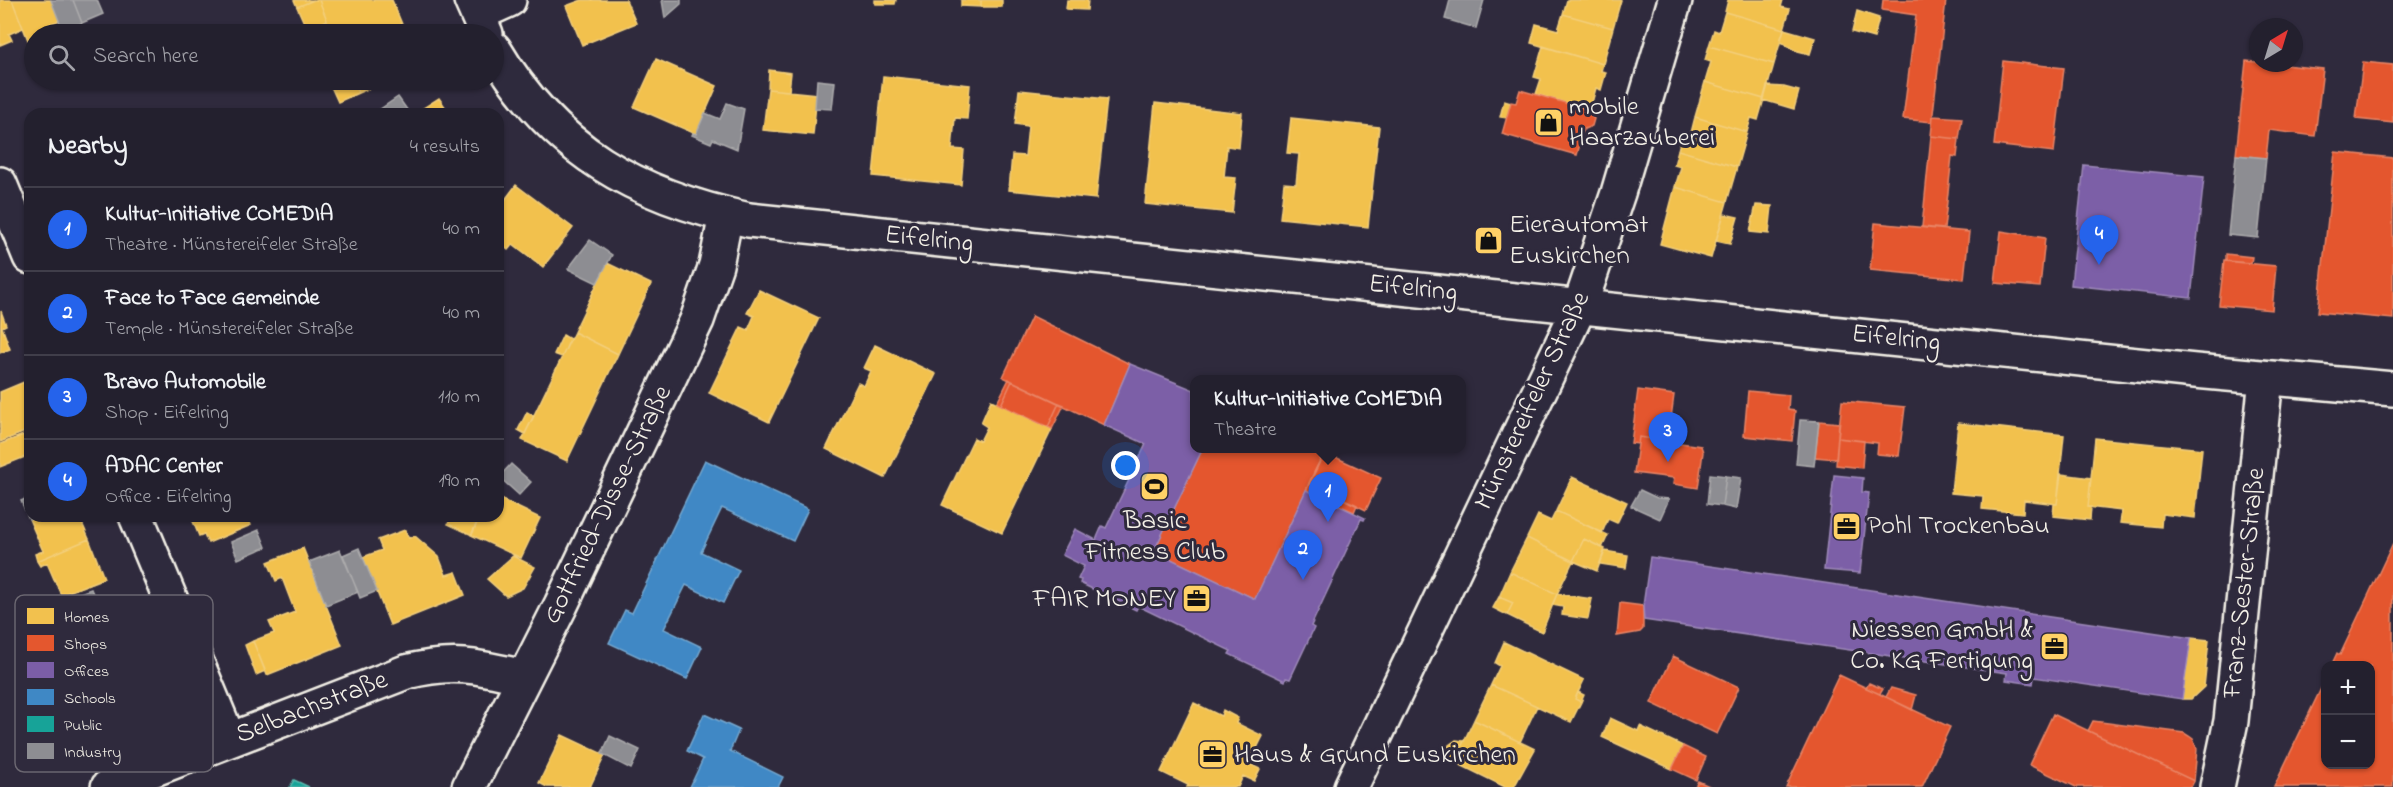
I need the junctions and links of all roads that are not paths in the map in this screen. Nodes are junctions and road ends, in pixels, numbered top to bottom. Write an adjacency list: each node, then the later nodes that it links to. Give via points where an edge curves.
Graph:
1 (509, 0): 3 (street)
2 (1675, 0): 8 (street, Münstereifeler Straße)
3 (478, 16)
4 (504, 66): 6 (street, Eifelring, via 544,118 594,159 651,191)
5 (0, 184): 7 (street)
6 (726, 215): 8 (street, Eifelring, via 816,229); 13 (street, Gottfried-Disse-Straße, via 716,265 697,320)
7 (24, 242)
8 (1580, 306): 9 (street, Eifelring); 20 (street, Münstereifeler Straße)
9 (2266, 378): 10 (street, Eifelring); 21 (street, Franz-Sester-Straße, via 2231,720)
10 (2393, 389)
11 (138, 522): 12 (street)
12 (169, 595)
13 (523, 677): 15 (street, Selbachstraße, via 478,666 432,665); 19 (street, Gottfried-Disse-Straße)
14 (213, 701): 15 (street)
15 (229, 740): 16 (street, Selbachstraße)
16 (213, 746)
17 (147, 772): 18 (street, Selbachstraße)
18 (108, 787)
19 (470, 787)
20 (1351, 787)
21 (2217, 787)

